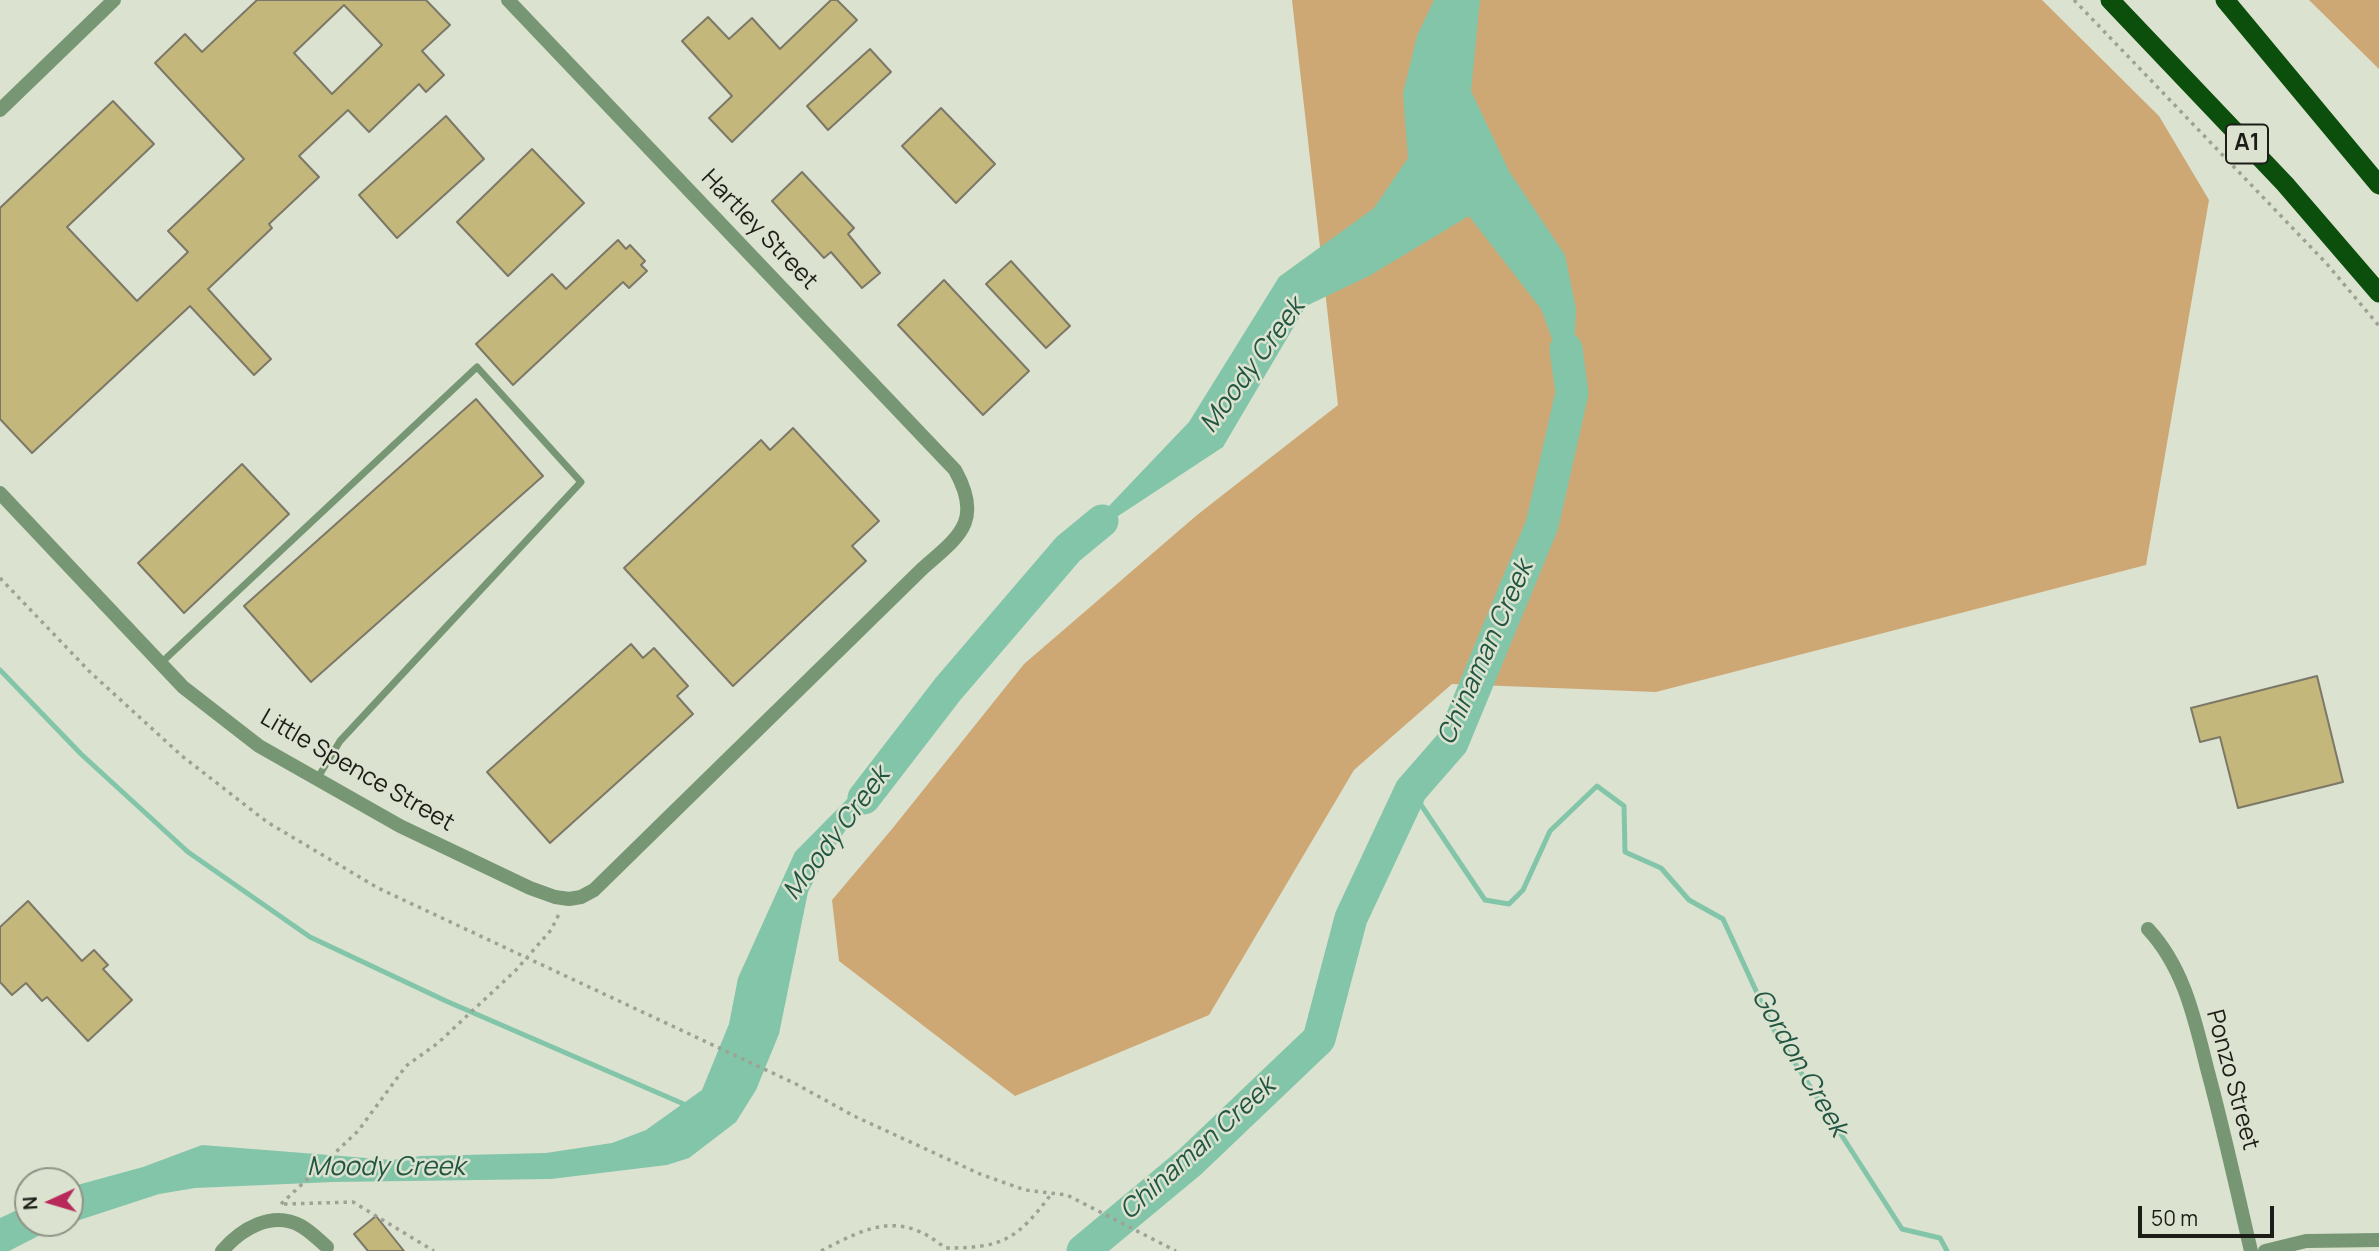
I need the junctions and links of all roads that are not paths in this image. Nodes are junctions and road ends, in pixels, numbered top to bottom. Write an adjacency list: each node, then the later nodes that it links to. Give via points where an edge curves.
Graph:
1 (114, 0): 5 (street)
2 (508, 0): 11 (street, Hartley Street, via 955,470 966,499 959,537 594,890)
3 (2110, 0): 7 (highway, A1, via 2285,184)
4 (2225, 0): 6 (highway)
5 (0, 110)
6 (2379, 185)
7 (2379, 293)
8 (0, 493): 9 (street, Little Spence Street)
9 (160, 663): 10 (street, Little Spence Street, via 183,687 260,746); 10 (lane, via 477,367 581,482 340,741)
10 (317, 779): 11 (street, Little Spence Street, via 400,826 530,888)
11 (566, 899)
12 (2148, 929): 16 (street, Ponzo Street, via 2166,950 2184,986)
13 (2379, 1240): 17 (street, via 2306,1241)
14 (329, 1249): 15 (street, via 300,1226 265,1222 244,1229)
15 (222, 1251)
16 (2251, 1251)
17 (2265, 1251)

